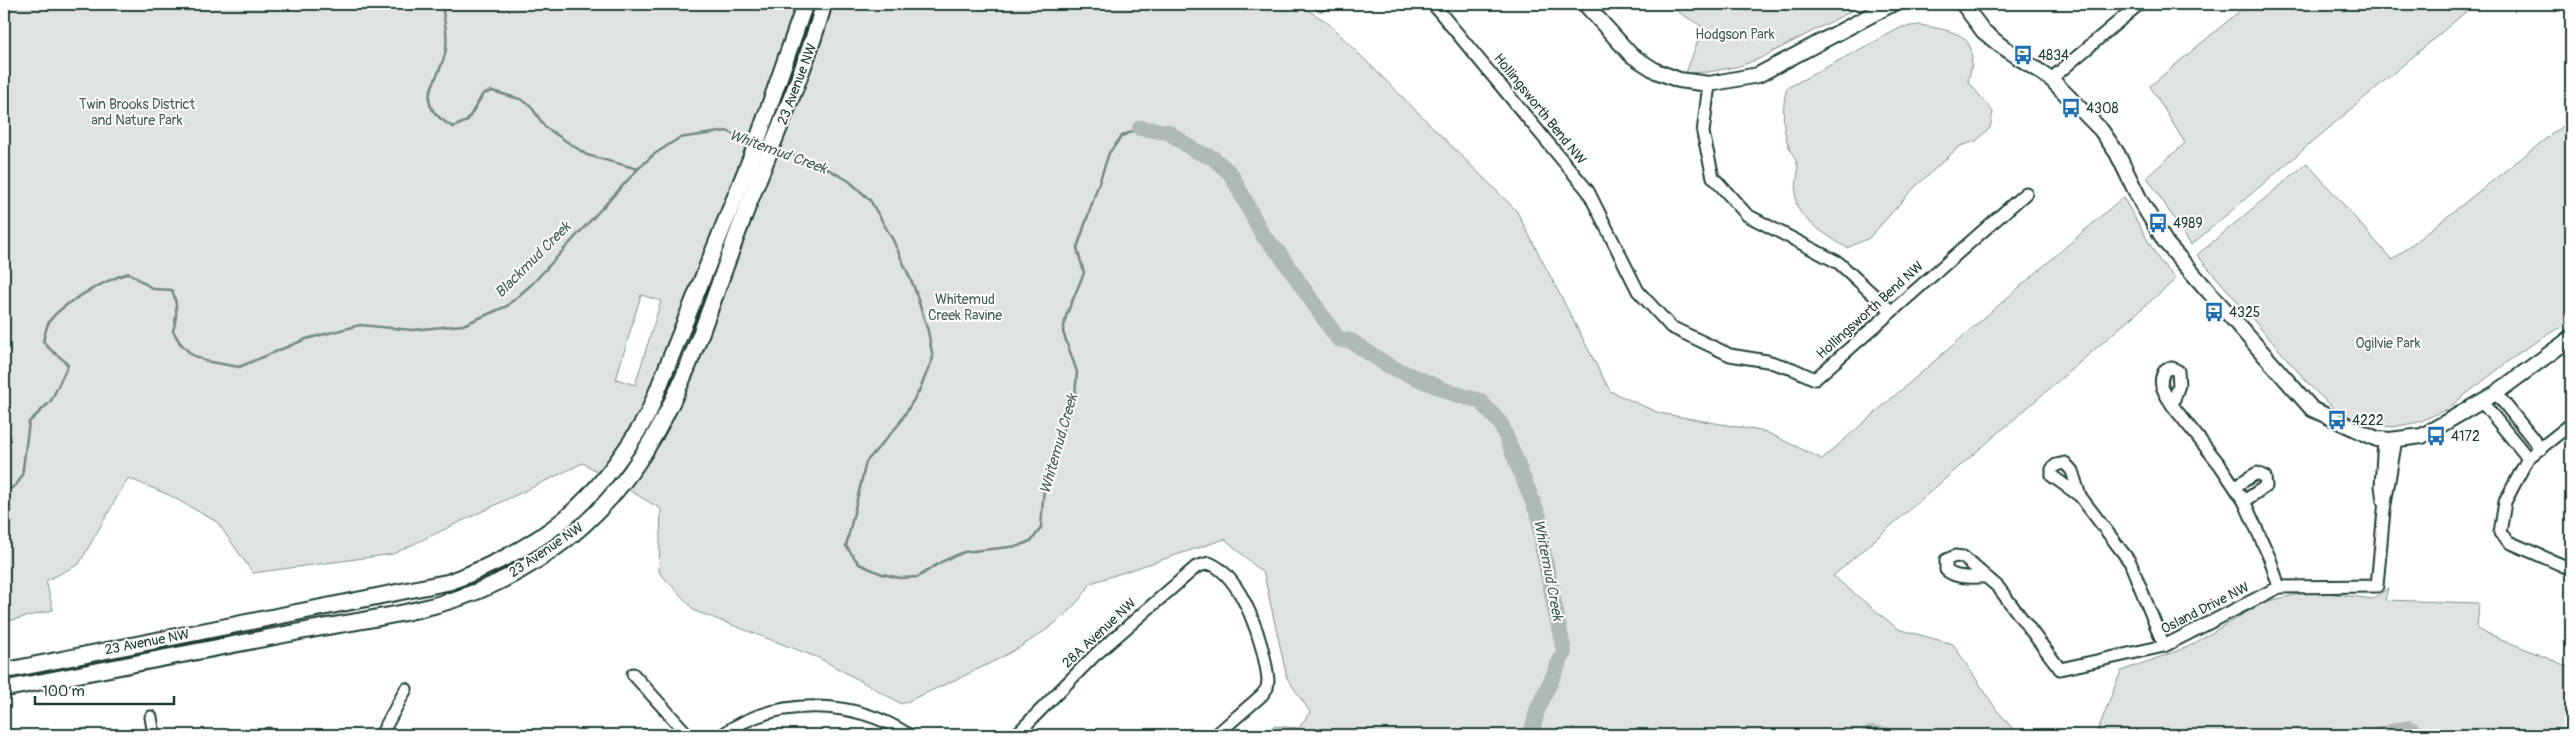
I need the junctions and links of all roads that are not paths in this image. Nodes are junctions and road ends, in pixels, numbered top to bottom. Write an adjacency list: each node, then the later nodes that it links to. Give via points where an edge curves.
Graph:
1 (806, 4): 11 (main road, 23 Avenue NW, via 770,106)
2 (824, 4): 11 (main road, 23 Avenue NW, via 786,115)
3 (1433, 4): 12 (street, Hollingsworth Bend NW, via 1588,191 1638,291 1671,327 1730,354 1767,361 1815,379)
4 (1585, 4): 9 (street, via 1631,55 1656,71 1679,80)
5 (1892, 4): 9 (street, via 1758,75)
6 (1963, 4): 8 (street, via 2000,45)
7 (2138, 4): 8 (street)
8 (2051, 79): 18 (street, via 2110,141 2152,223 2166,243 2312,409 2377,439)
9 (1709, 84): 12 (street, via 1703,133 1713,177 1748,215 1839,263)
10 (2026, 193): 12 (street, Hollingsworth Bend NW)
11 (743, 198): 28 (main road, 23 Avenue NW, via 648,414 630,446 602,484 557,526 535,541 484,569 439,584); 30 (main road, 23 Avenue NW, via 684,377 644,456 616,493 589,521 545,554 490,585 416,610)
12 (1891, 311)
13 (2571, 338): 14 (street)
14 (2496, 392): 15 (street); 19 (street)
15 (2481, 401): 18 (street, via 2422,436); 20 (street)
16 (2172, 405): 21 (street)
17 (2571, 424): 19 (street)
18 (2390, 439): 26 (street, Osland Drive NW, via 2381,486 2384,510 2377,586)
19 (2541, 449): 20 (street)
20 (2528, 458): 24 (street, via 2505,502 2500,533 2509,542)
21 (2235, 486): 23 (street); 23 (street, via 2257,473 2265,477 2266,486)
22 (2080, 496): 27 (street, via 2130,562)
23 (2244, 501): 26 (street)
24 (2571, 569)
25 (1986, 577): 27 (street, Osland Drive NW, via 1998,587 2060,669)
26 (2279, 587): 27 (street, Osland Drive NW)
27 (2164, 646)
28 (4, 671)
29 (633, 674): 35 (street)
30 (4, 689)
31 (406, 690): 34 (street)
32 (151, 717): 33 (street)
33 (154, 735)
34 (381, 735)
35 (688, 735)
36 (722, 735): 37 (street, via 762,715 796,708 841,709 880,719)
37 (909, 735)
38 (1016, 735): 39 (street, 28A Avenue NW, via 1095,655 1196,567 1209,563 1220,569 1245,603 1268,675 1267,688 1259,698)
39 (1216, 735)

